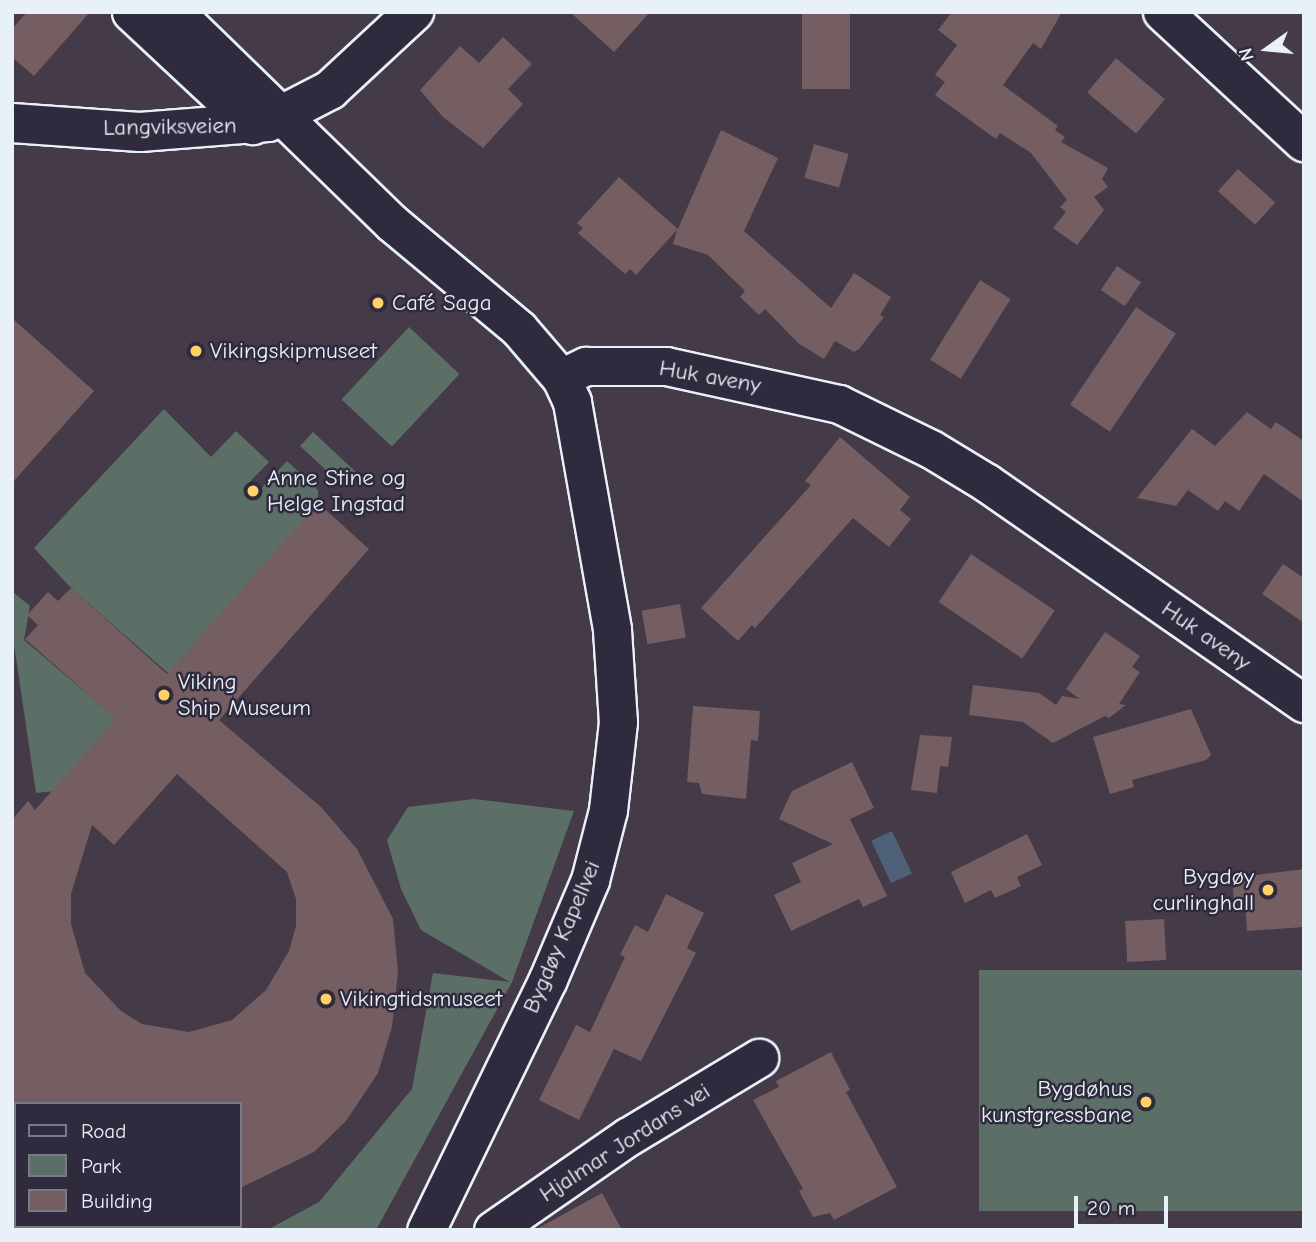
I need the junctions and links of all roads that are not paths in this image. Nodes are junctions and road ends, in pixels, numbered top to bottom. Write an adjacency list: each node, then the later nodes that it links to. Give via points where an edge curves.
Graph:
1 (131, 12): 5 (street)
2 (175, 12): 5 (street)
3 (414, 12): 5 (street, Langviksveien, via 330,90)
4 (1163, 12): 7 (street)
5 (267, 121): 6 (street, Langviksveien, via 140,132); 8 (street, via 519,329)
6 (12, 123)
7 (1304, 142)
8 (561, 378): 9 (street, Huk aveny, via 586,366 666,366 839,404 931,449 987,483); 11 (street, Bygdøy Kapellvei, via 572,402 612,630 618,722 608,810 590,880 548,979)
9 (1304, 703)
10 (759, 1058): 12 (street, Hjalmar Jordans vei, via 629,1136)
11 (433, 1216): 12 (street, Hjalmar Jordans vei)
12 (493, 1230)

